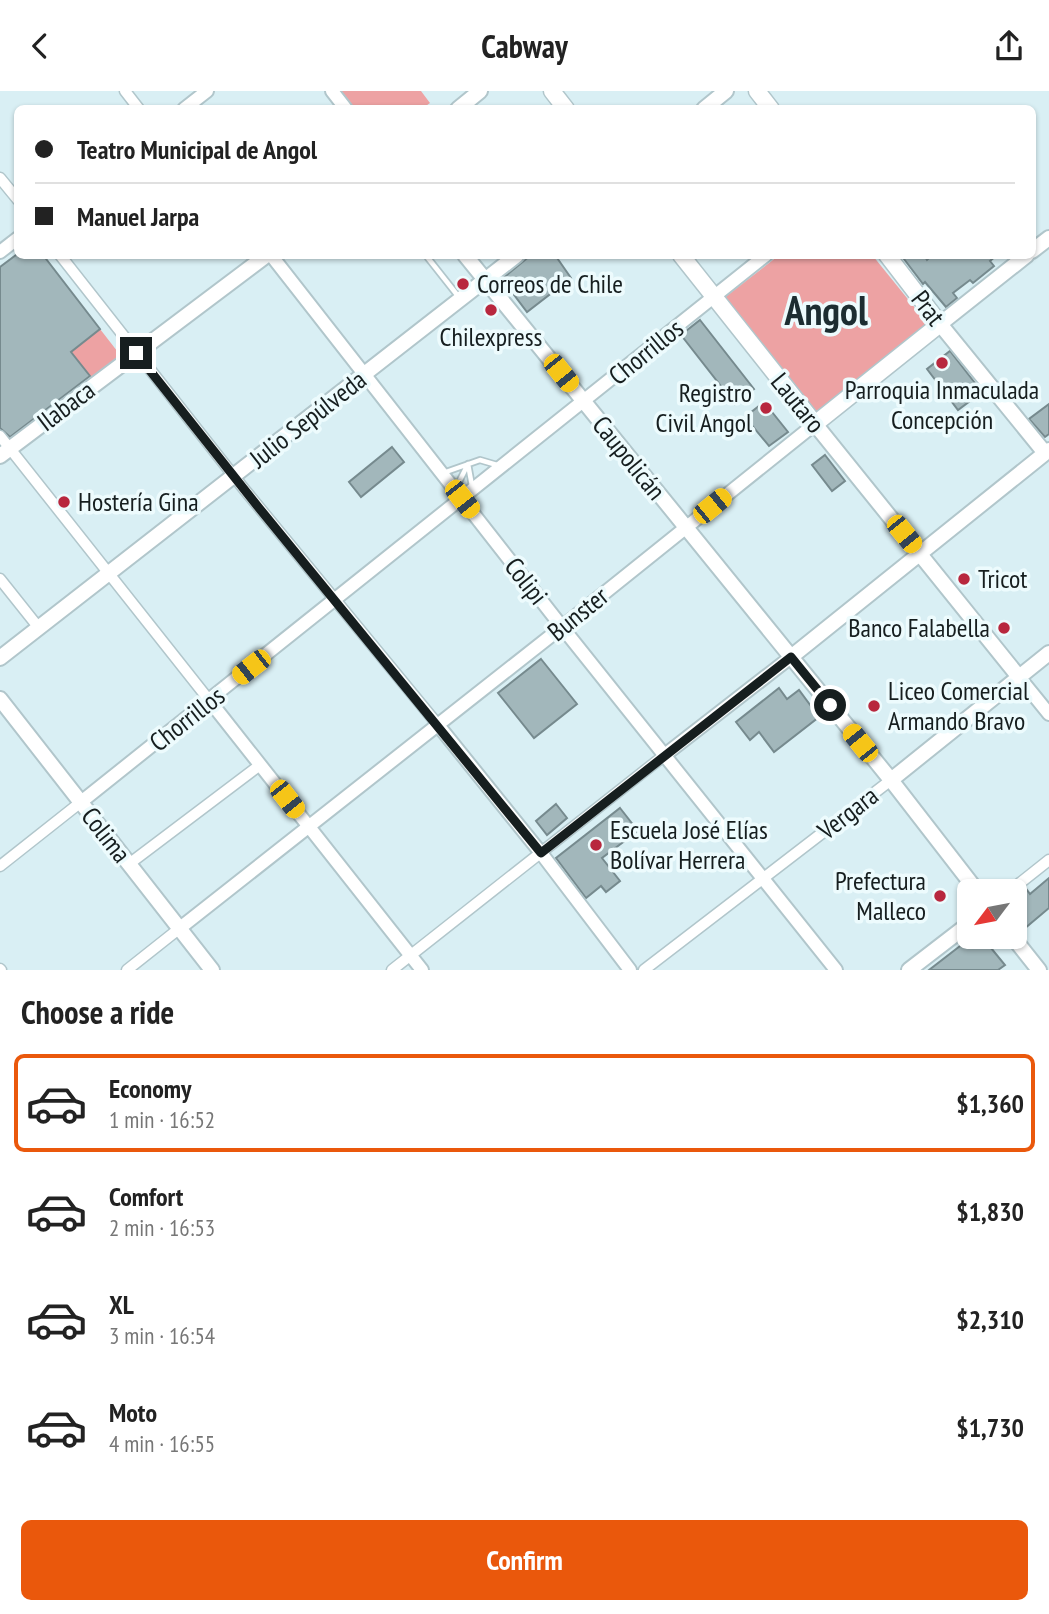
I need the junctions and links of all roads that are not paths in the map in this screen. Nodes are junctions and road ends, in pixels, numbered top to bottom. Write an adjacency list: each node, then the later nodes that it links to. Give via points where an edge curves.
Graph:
1 (125, 91): 8 (street)
2 (207, 91): 9 (street)
3 (332, 91): 10 (street)
4 (480, 91): 11 (main road)
5 (552, 91): 12 (main road)
6 (726, 91): 13 (main road)
7 (757, 91): 14 (main road)
8 (136, 105)
9 (189, 105)
10 (343, 105)
11 (463, 105)
12 (563, 105)
13 (709, 105)
14 (768, 105)
15 (0, 178): 16 (street)
16 (14, 195)
17 (14, 241): 18 (street)
18 (0, 252)
19 (64, 259): 33 (street)
20 (264, 259): 33 (main road, Ilabaca)
21 (272, 259): 34 (street, Colipi)
22 (429, 259): 31 (lane)
23 (468, 259): 29 (main road, Caupolicán)
24 (512, 259): 29 (main road, Julio Sepúlveda)
25 (684, 259): 30 (main road, Lautaro)
26 (761, 259): 30 (street, Chorrillos)
27 (890, 259): 32 (main road, Prat)
28 (1022, 259): 32 (main road, Bunster)
29 (485, 280): 31 (main road, Julio Sepúlveda); 35 (main road, Caupolicán)
30 (714, 297): 35 (street, Chorrillos); 36 (main road, Lautaro)
31 (461, 299): 34 (main road, Julio Sepúlveda)
32 (940, 324): 36 (main road, Bunster); 39 (main road, Prat)
33 (136, 353): 38 (main road, Ilabaca); 43 (street)
34 (365, 375): 42 (street, Colipi); 43 (main road, Julio Sepúlveda)
35 (584, 402): 41 (street, Chorrillos); 46 (main road, Caupolicán)
36 (815, 424): 46 (street, Bunster); 47 (main road, Lautaro)
37 (0, 436): 38 (street)
38 (5, 453): 48 (street)
39 (1048, 453): 47 (main road)
40 (468, 463): 41 (lane, via 486,460); 42 (lane); 44 (lane); 45 (lane)
41 (500, 468): 44 (street, Chorrillos)
42 (442, 473): 45 (street, Colipi)
43 (234, 476): 48 (main road, Julio Sepúlveda); 50 (street)
44 (473, 490): 45 (street, Chorrillos)
45 (459, 494): 50 (street, Chorrillos); 51 (street, Colipi)
46 (686, 528): 51 (street, Bunster); 54 (main road, Caupolicán)
47 (920, 554): 54 (main road); 56 (main road, Lautaro)
48 (109, 575): 52 (main road, Julio Sepúlveda); 58 (street)
49 (2, 585): 52 (street)
50 (335, 602): 58 (street, Chorrillos); 60 (street)
51 (562, 627): 60 (street, Bunster); 61 (street, Colipi)
52 (39, 628): 55 (main road, Julio Sepúlveda)
53 (1049, 653): 56 (main road, Vergara)
54 (791, 657): 61 (street); 63 (main road, Caupolicán)
55 (0, 658)
56 (1019, 677): 59 (street, Lautaro); 63 (main road, Vergara)
57 (0, 699): 64 (main road, Colima)
58 (209, 700): 62 (street); 64 (street, Chorrillos)
59 (1049, 714)
60 (438, 725): 65 (street, Bunster); 66 (street)
61 (666, 754): 66 (street); 70 (street, Colipi)
62 (260, 765): 65 (street); 68 (street)
63 (891, 780): 70 (street, Vergara); 71 (main road, Caupolicán)
64 (81, 802): 68 (main road, Colima); 69 (street, Chorrillos)
65 (309, 827): 73 (street, Bunster); 76 (street)
66 (541, 853): 76 (street); 80 (street)
67 (1049, 860): 72 (street)
68 (129, 864): 73 (main road, Colima)
69 (0, 866)
70 (764, 879): 81 (street, Vergara); 82 (street, Colipi)
71 (967, 879)
72 (1025, 879)
73 (180, 928): 77 (street, Bunster); 78 (main road, Colima)
74 (957, 933): 83 (main road)
75 (1022, 949): 84 (main road)
76 (414, 965): 79 (street)
77 (127, 970)
78 (212, 970)
79 (392, 970)
80 (630, 970)
81 (644, 970)
82 (836, 970)
83 (909, 970)
84 (1039, 970)

